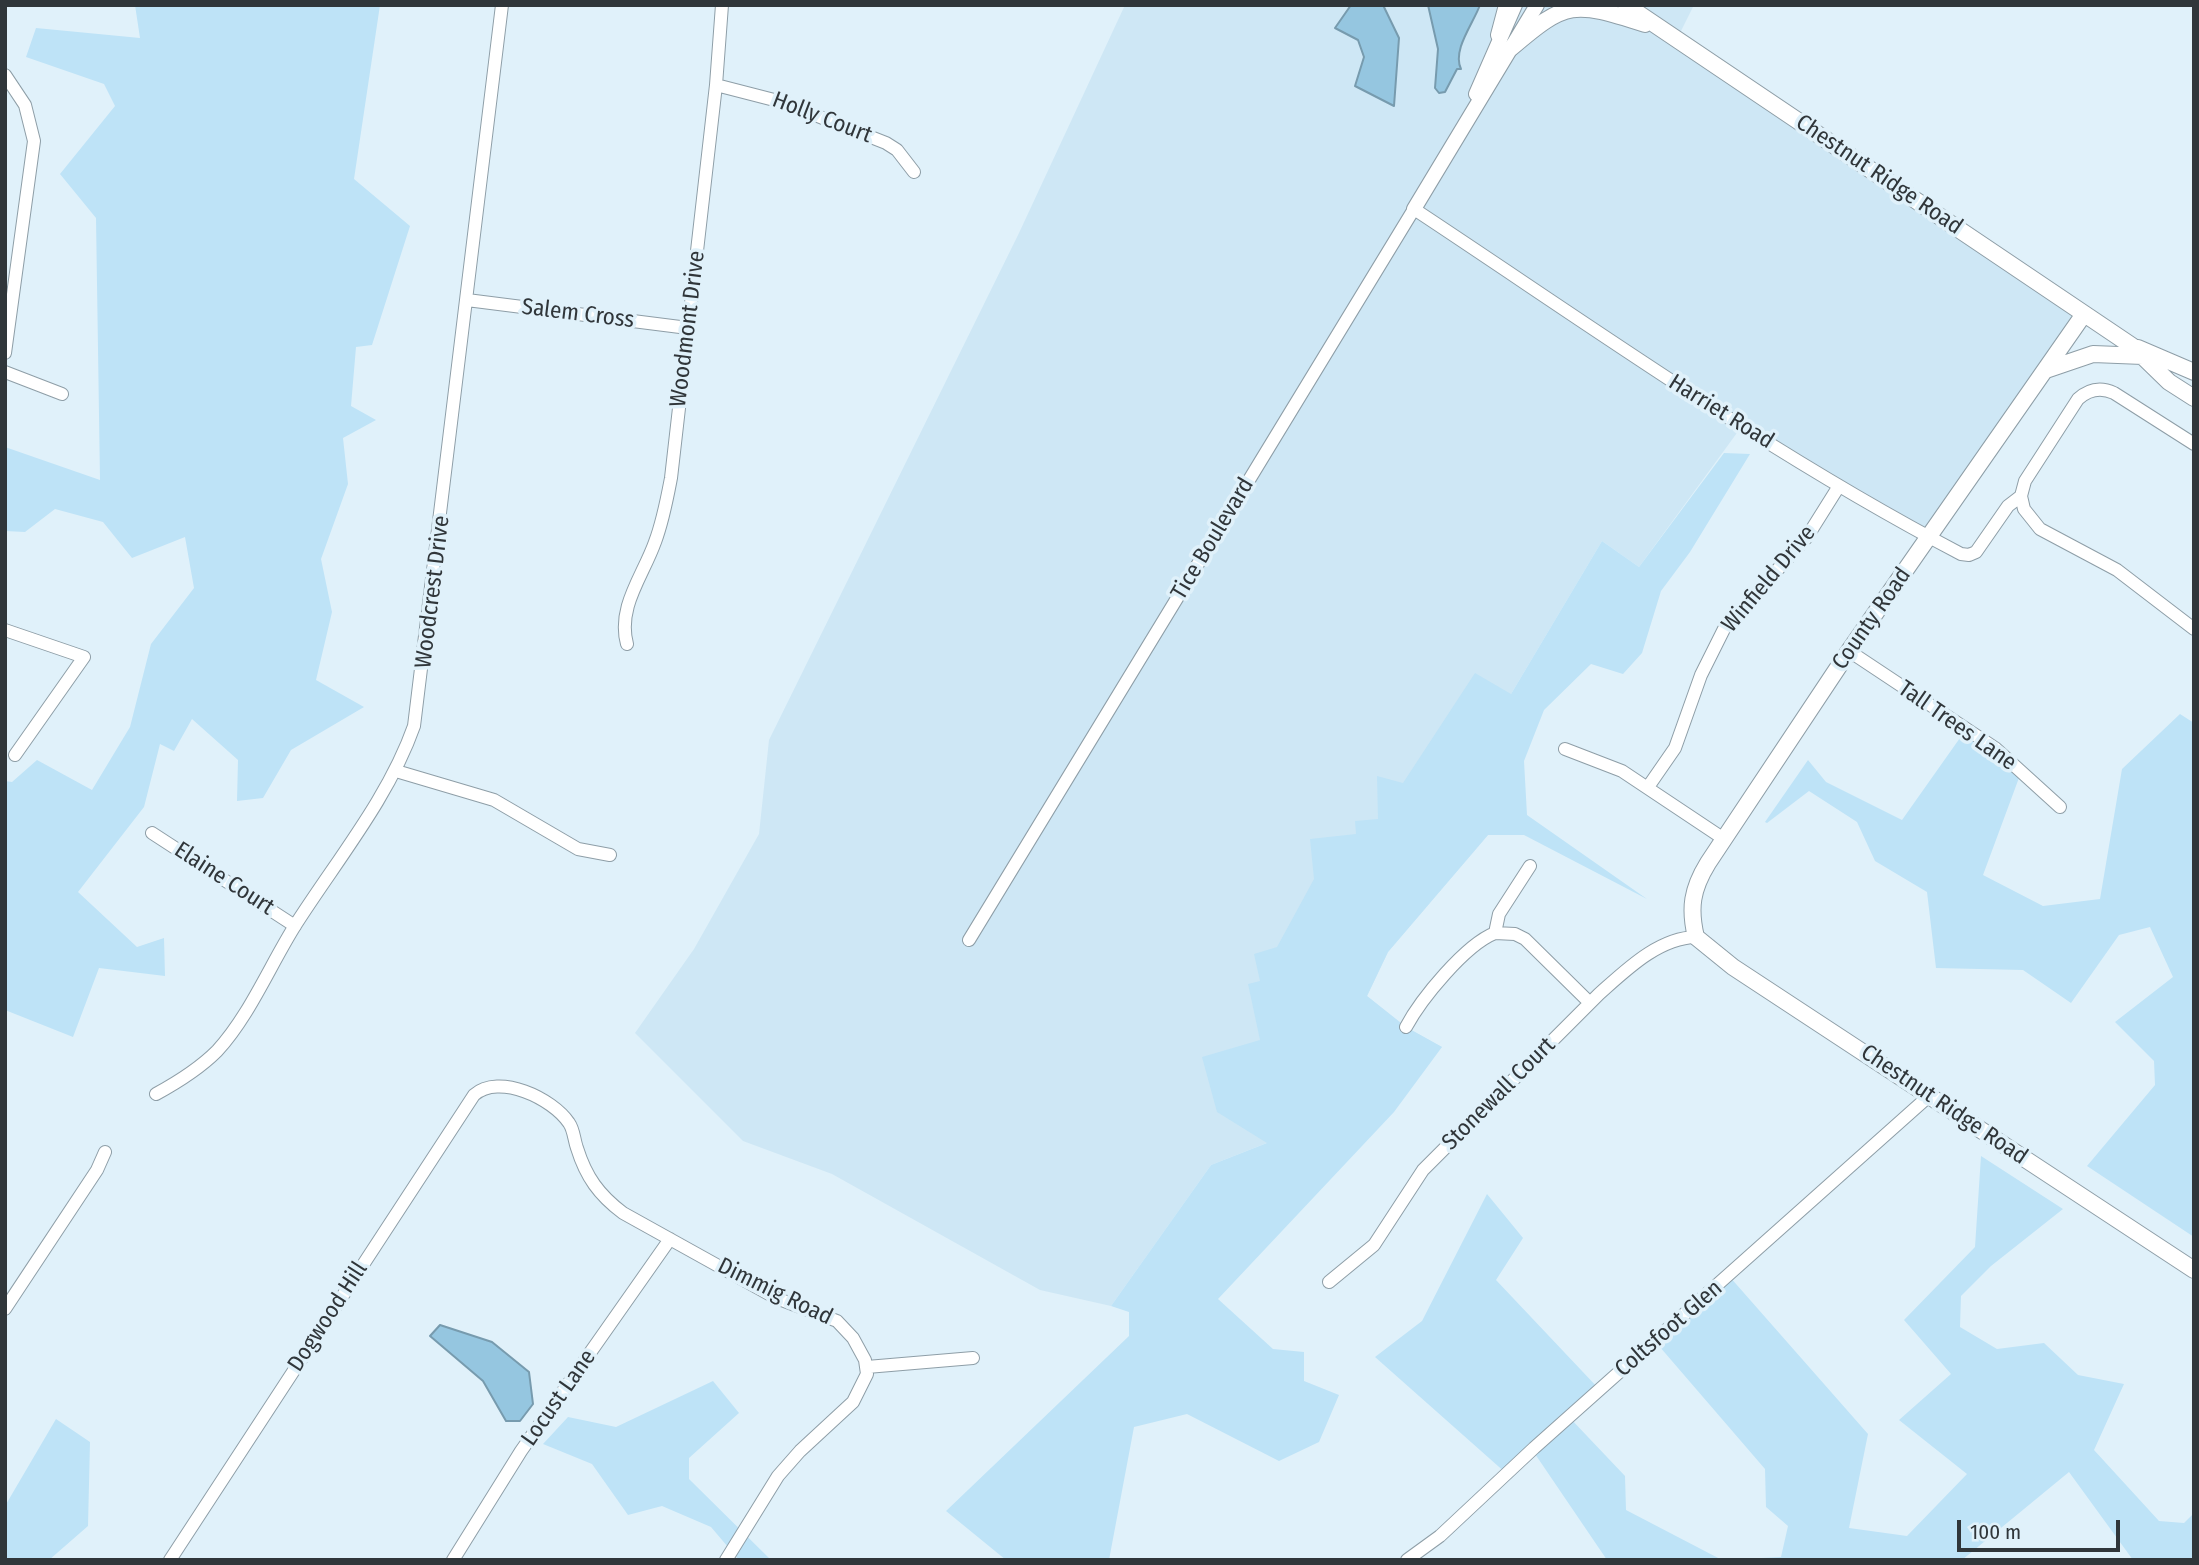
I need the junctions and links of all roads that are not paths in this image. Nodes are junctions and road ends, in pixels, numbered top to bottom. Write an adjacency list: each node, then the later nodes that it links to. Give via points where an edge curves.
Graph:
1 (502, 5): 15 (street, Woodcrest Drive)
2 (722, 5): 11 (street, Woodmont Drive)
3 (1507, 5): 8 (main road)
4 (1515, 5): 8 (street, Tice Boulevard)
5 (1537, 5): 9 (street, Tice Boulevard)
6 (1626, 5): 7 (main road, Chestnut Ridge Road)
7 (1660, 29): 9 (main road, via 1590,7 1570,6 1544,17); 16 (main road, Chestnut Ridge Road)
8 (1499, 35): 12 (street, Tice Boulevard)
9 (1511, 48): 12 (street, Tice Boulevard)
10 (5, 75): 19 (street, via 25,105 34,141)
11 (716, 85): 13 (street, Holly Court, via 782,102 886,143); 17 (street, Woodmont Drive)
12 (1459, 138): 14 (street, Tice Boulevard)
13 (914, 172)
14 (1414, 209): 26 (street, Harriet Road, via 1692,396); 45 (street, Tice Boulevard)
15 (467, 300): 17 (street, Salem Cross); 35 (street, Woodcrest Drive, via 420,702)
16 (2084, 314): 18 (main road, Chestnut Ridge Road); 20 (main road, County Road)
17 (688, 328): 31 (street, Woodmont Drive, via 665,509 647,563 626,605 623,630)
18 (2137, 351): 20 (main road, via 2092,354); 22 (main road, Chestnut Ridge Road); 24 (main road, Chestnut Ridge Road, via 2169,382)
19 (5, 353)
20 (2046, 370): 28 (main road, County Road)
21 (5, 372): 23 (street)
22 (2194, 372)
23 (62, 394)
24 (2194, 398)
25 (2194, 444): 27 (street, via 2115,393 2095,390 2075,403 2028,475)
26 (1839, 486): 28 (street, Harriet Road); 36 (street, Winfield Drive, via 1807,537 1724,629 1701,675 1675,748)
27 (2021, 496): 28 (street, Harriet Road, via 1972,554 1961,554); 29 (street, via 2027,515 2040,529 2117,570)
28 (1929, 537): 32 (main road, County Road)
29 (2194, 629)
30 (5, 630): 34 (street, via 84,657)
31 (627, 644)
32 (1849, 651): 37 (street, Tall Trees Lane, via 1995,748); 39 (main road, County Road)
33 (1565, 748): 36 (street, via 1611,766)
34 (15, 755)
35 (396, 771): 40 (street, via 494,800 579,849); 42 (street, Woodcrest Drive)
36 (1648, 788): 39 (street)
37 (2060, 807)
38 (152, 833): 42 (street, Elaine Court)
39 (1724, 839): 44 (main road, County Road, via 1694,888 1691,912)
40 (610, 855)
41 (1530, 866): 43 (street, via 1499,914)
42 (295, 926): 49 (street, Woodcrest Drive, via 217,1051 184,1079)
43 (1495, 933): 46 (street, via 1524,939); 47 (street, via 1478,942 1420,1000)
44 (1696, 937): 46 (street, Stonewall Court, via 1674,939 1648,955); 50 (main road, Chestnut Ridge Road, via 1733,967)
45 (969, 940)
46 (1590, 1003): 54 (street, Stonewall Court, via 1423,1170 1374,1245)
47 (1406, 1027)
48 (493, 1084): 52 (street, Dimmig Road, via 511,1085 561,1114 601,1196); 58 (street, Dogwood Hill, via 474,1095)
49 (156, 1094)
50 (1929, 1096): 53 (main road, Chestnut Ridge Road); 61 (street, Coltsfoot Glen, via 1440,1536)
51 (105, 1152): 55 (street)
52 (670, 1239): 57 (street, Dimmig Road, via 776,1298 837,1321 853,1338); 59 (street, Locust Lane, via 521,1451)
53 (2194, 1270)
54 (1329, 1282)
55 (5, 1309)
56 (973, 1358): 57 (street)
57 (867, 1367): 60 (street, via 853,1402 778,1476)
58 (170, 1560)
59 (453, 1560)
60 (726, 1560)
61 (1407, 1560)

